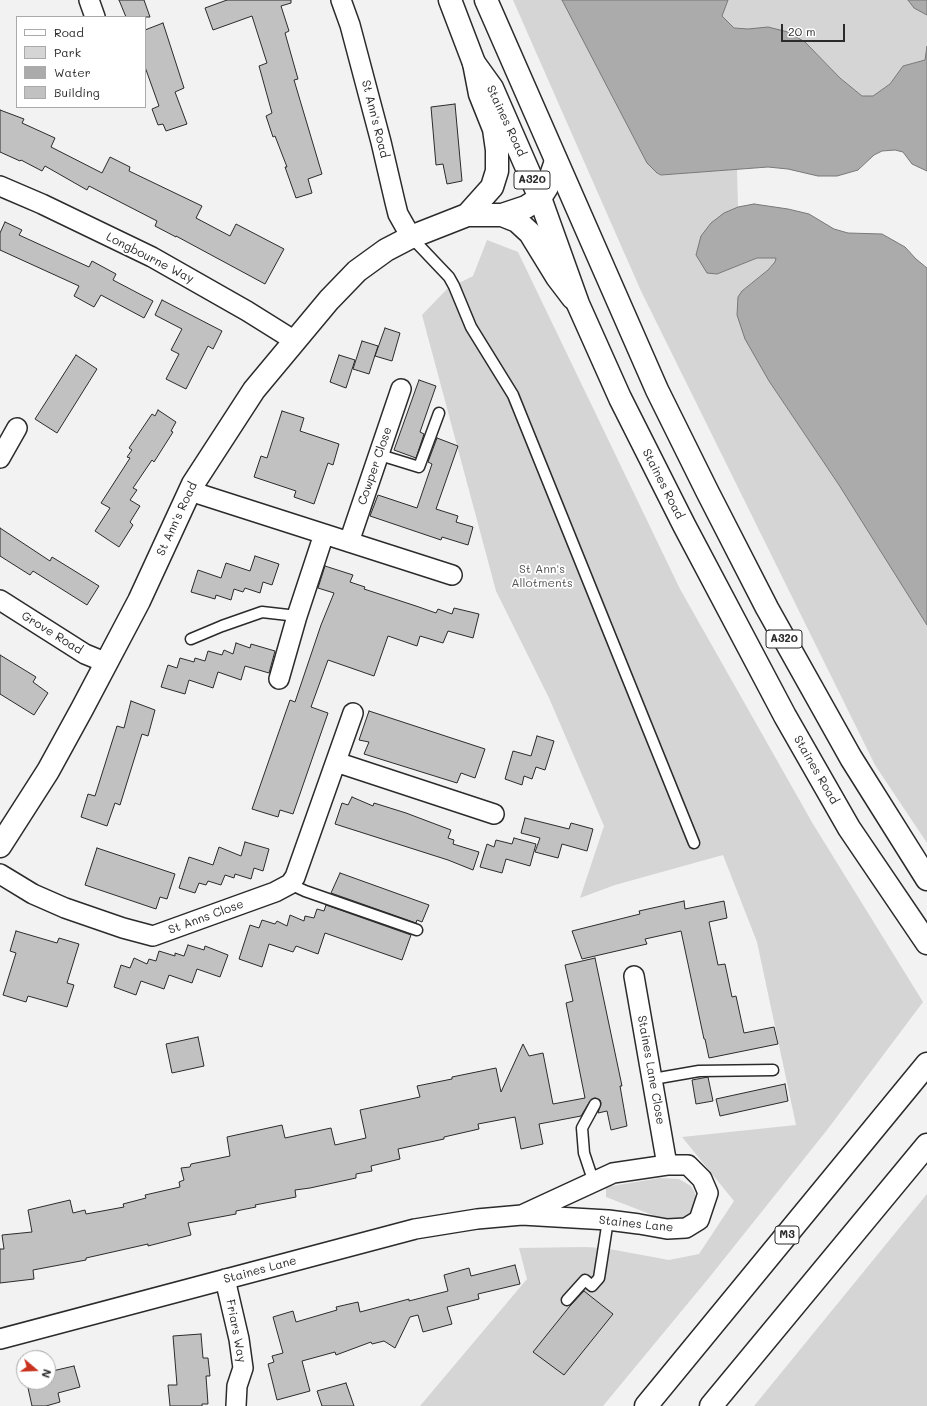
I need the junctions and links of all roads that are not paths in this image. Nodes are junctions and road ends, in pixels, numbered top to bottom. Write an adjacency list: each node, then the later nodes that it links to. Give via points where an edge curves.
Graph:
1 (89, 0): 5 (street)
2 (341, 0): 12 (street, St Ann's Road, via 350,25 398,214)
3 (450, 0): 6 (main road, Staines Road / A320)
4 (486, 0): 7 (main road, A320)
5 (95, 16)
6 (474, 63): 9 (main road, Staines Road / A320, via 492,88); 10 (main road, St Ann's Road, via 480,94 494,129 497,171 492,187)
7 (556, 161): 9 (main road, via 547,187); 35 (main road, A320, via 657,390 767,608 851,758)
8 (0, 186): 14 (street, Longbourne Way, via 152,257)
9 (540, 198): 11 (main road, St Ann's Road, via 526,207); 13 (main road, Staines Road / A320)
10 (467, 215): 11 (main road, St Ann's Road); 12 (main road, St Ann's Road)
11 (502, 215): 13 (main road, St Ann's Road, via 517,221 530,233 557,277)
12 (411, 237): 14 (main road, St Ann's Road, via 386,250 357,271); 32 (lane, via 449,277 471,327 513,395)
13 (578, 304): 38 (main road, Staines Road / A320, via 620,398 785,716 849,828)
14 (295, 341): 20 (main road, St Ann's Road, via 254,390)
15 (401, 389): 18 (street, Cowper Close)
16 (439, 413): 18 (lane, via 419,468)
17 (17, 428): 19 (street)
18 (380, 456): 22 (street, Cowper Close)
19 (0, 458)
20 (190, 491): 21 (street); 27 (main road, St Ann's Road)
21 (324, 534): 22 (street); 25 (street)
22 (349, 542): 23 (street)
23 (452, 575)
24 (0, 600): 27 (street, Grove Road, via 85,654)
25 (297, 616): 26 (lane, via 262,612); 28 (street)
26 (191, 639)
27 (107, 663): 33 (main road, St Ann's Road, via 48,771)
28 (279, 679)
29 (353, 713): 30 (street)
30 (336, 762): 31 (street); 36 (street, via 296,877)
31 (494, 814)
32 (694, 843)
33 (0, 846)
34 (0, 874): 36 (street, St Anns Close, via 33,894 65,908 153,936)
35 (927, 879)
36 (290, 884): 37 (lane)
37 (417, 930)
38 (921, 935)
39 (634, 976): 42 (street, Staines Lane Close)
40 (927, 1064): 53 (main road, M3)
41 (773, 1070): 42 (lane, via 699,1071)
42 (653, 1079): 45 (street, Staines Lane Close)
43 (595, 1104): 46 (lane, via 582,1128 584,1153)
44 (927, 1145): 54 (main road)
45 (667, 1165): 46 (street, Staines Lane, via 613,1173); 48 (street, Staines Lane, via 688,1165 702,1179 708,1193 699,1220 686,1228 667,1229)
46 (594, 1183): 47 (street, Staines Lane)
47 (522, 1215): 48 (street, Staines Lane); 49 (street, Staines Lane, via 415,1229)
48 (608, 1220): 50 (lane, via 599,1278 592,1286 585,1280)
49 (225, 1279): 51 (street, Staines Lane); 52 (street, Friars Way, via 243,1368 237,1386)
50 (567, 1300)
51 (0, 1339)
52 (236, 1406)
53 (646, 1406)
54 (710, 1406)

